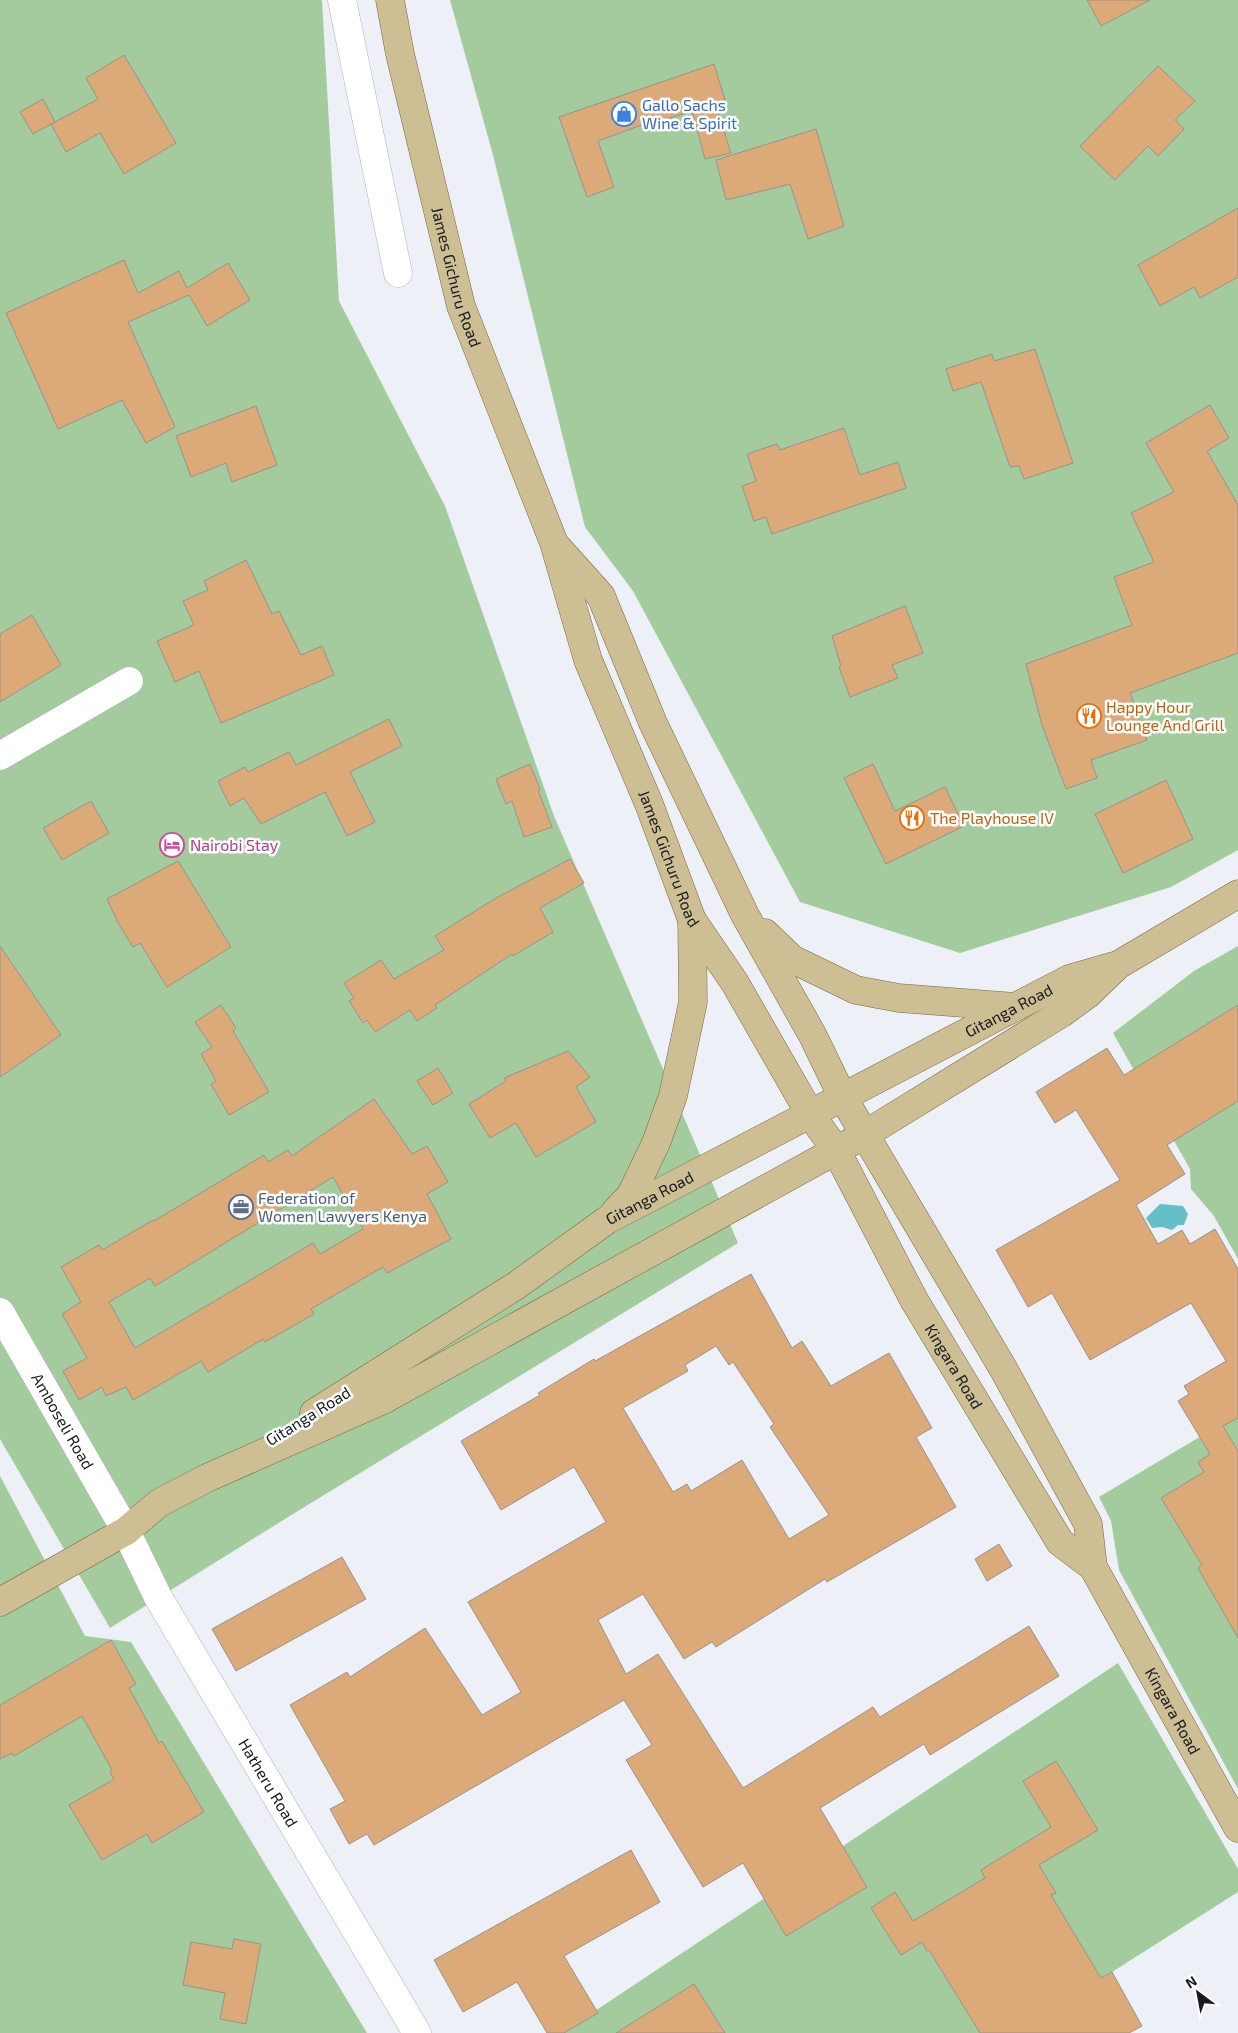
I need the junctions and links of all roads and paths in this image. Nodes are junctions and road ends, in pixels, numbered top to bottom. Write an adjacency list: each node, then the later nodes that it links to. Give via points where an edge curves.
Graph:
1 (342, 0): 3 (street)
2 (390, 0): 4 (main road, James Gichuru Road, via 402,63 461,306)
3 (398, 273)
4 (554, 543): 8 (main road, James Gichuru Road, via 601,596 653,723); 9 (main road, James Gichuru Road, via 588,660 649,804)
5 (129, 681): 6 (street)
6 (0, 756)
7 (1238, 894): 10 (main road, Gitanga Road)
8 (745, 914): 11 (main road, via 792,959 856,990 899,998); 12 (main road, James Gichuru Road, via 813,1036)
9 (692, 920): 13 (main road, James Gichuru Road, via 735,983); 16 (main road, via 693,1002 674,1096 631,1196)
10 (1118, 965): 11 (main road, Gitanga Road, via 1069,979); 14 (main road, Gitanga Road, via 1062,1013)
11 (1016, 1008): 12 (main road, Gitanga Road)
12 (842, 1096): 13 (main road, Gitanga Road); 14 (main road, James Gichuru Road)
13 (810, 1114): 15 (main road, James Gichuru Road); 16 (main road, Gitanga Road)
14 (864, 1135): 15 (main road, Gitanga Road); 20 (main road, Kingara Road, via 1004,1370 1088,1524)
15 (836, 1150): 18 (main road, Gitanga Road, via 382,1400); 20 (main road, Kingara Road, via 914,1300 1060,1542)
16 (607, 1220): 18 (main road, Gitanga Road, via 517,1285)
17 (0, 1312): 19 (street, Amboseli Road)
18 (207, 1478): 19 (main road, Gitanga Road, via 159,1503)
19 (126, 1531): 21 (main road, Gitanga Road); 23 (street, Hatheru Road, via 158,1597)
20 (1093, 1567): 22 (main road, Kingara Road)
21 (0, 1602)
22 (1238, 1828)
23 (417, 2033)

